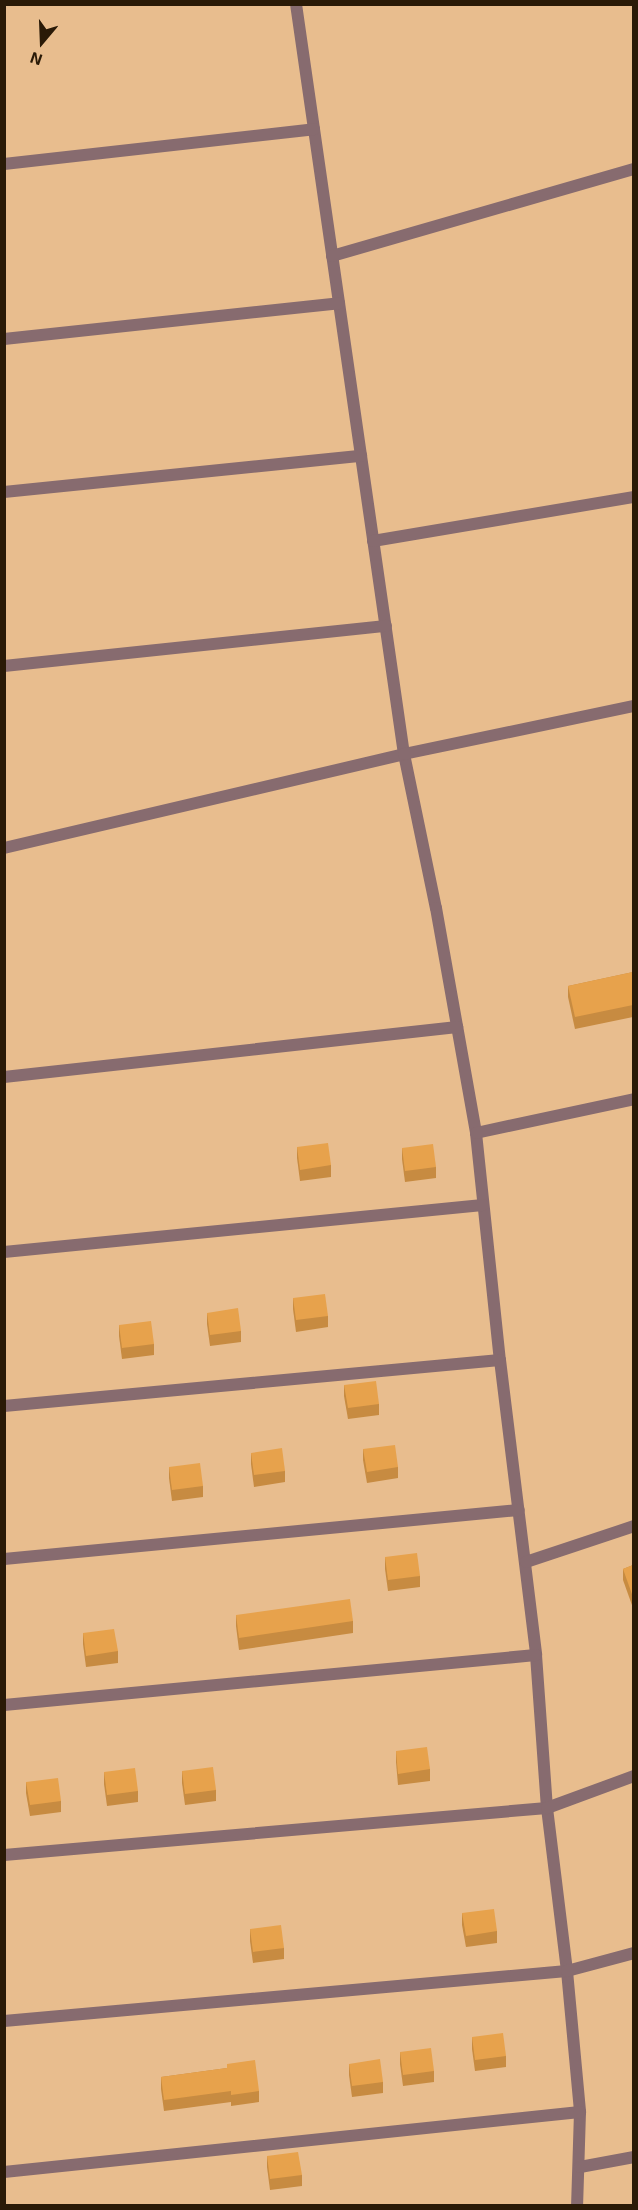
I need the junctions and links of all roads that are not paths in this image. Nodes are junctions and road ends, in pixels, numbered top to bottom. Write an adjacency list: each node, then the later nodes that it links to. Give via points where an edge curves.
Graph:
1 (296, 4): 2 (street)
2 (314, 129): 3 (street); 5 (street)
3 (4, 164)
4 (633, 169): 5 (street)
5 (332, 256): 6 (street)
6 (339, 303): 7 (street); 8 (street)
7 (4, 339)
8 (361, 456): 9 (street); 11 (street)
9 (4, 492)
10 (633, 497): 11 (street)
11 (373, 541): 12 (street)
12 (386, 626): 13 (street); 15 (street)
13 (4, 666)
14 (633, 706): 15 (street)
15 (404, 754): 16 (street); 17 (street)
16 (4, 848)
17 (457, 1027): 18 (street); 20 (street)
18 (4, 1077)
19 (633, 1099): 20 (street)
20 (476, 1132): 21 (street)
21 (483, 1205): 22 (street); 23 (street)
22 (4, 1252)
23 (500, 1360): 24 (street); 25 (street)
24 (4, 1406)
25 (519, 1510): 27 (street); 28 (street)
26 (633, 1526): 28 (street)
27 (4, 1559)
28 (526, 1562): 29 (street)
29 (537, 1655): 30 (street); 32 (street)
30 (4, 1705)
31 (633, 1776): 32 (street)
32 (547, 1808): 33 (street); 35 (street)
33 (4, 1855)
34 (633, 1953): 35 (street)
35 (567, 1971): 36 (street); 37 (street)
36 (4, 2021)
37 (580, 2112): 39 (street); 40 (street)
38 (633, 2157): 39 (street)
39 (580, 2167): 41 (street)
40 (4, 2172)
41 (577, 2205)

